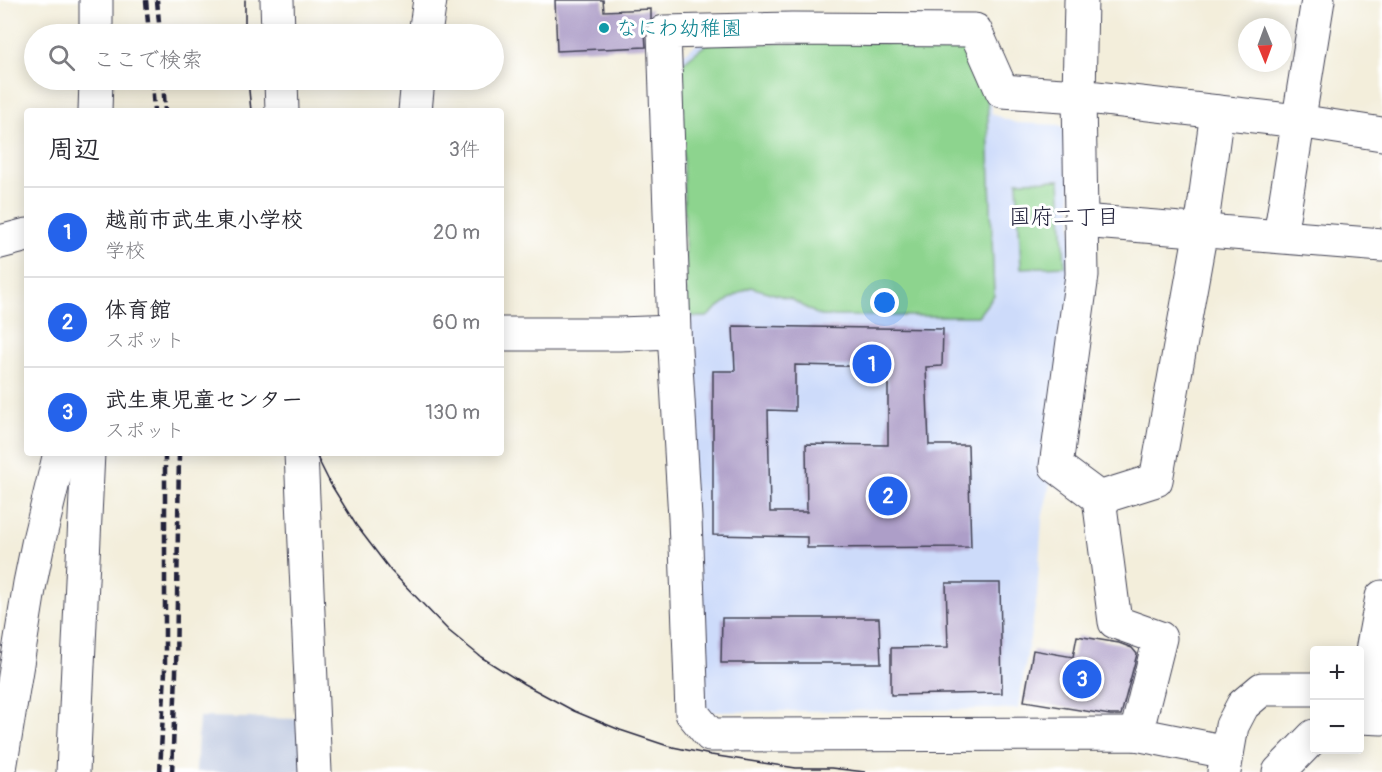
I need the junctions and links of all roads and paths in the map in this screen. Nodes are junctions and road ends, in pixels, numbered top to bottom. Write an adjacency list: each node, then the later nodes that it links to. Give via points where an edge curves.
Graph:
1 (96, 0): 7 (street)
2 (277, 0): 8 (street)
3 (430, 0): 9 (street)
4 (1081, 0): 13 (street)
5 (1318, 0): 18 (street)
6 (792, 15): 13 (street, via 975,30 1002,91); 26 (street, via 664,32)
7 (96, 24)
8 (278, 24)
9 (426, 24)
10 (96, 90): 14 (street)
11 (281, 90): 15 (street)
12 (417, 90): 16 (street)
13 (1079, 96): 17 (street); 20 (street)
14 (95, 108)
15 (282, 108)
16 (415, 108)
17 (1217, 112): 18 (street); 21 (street)
18 (1298, 121): 19 (street); 23 (street)
19 (1382, 134)
20 (1081, 221): 21 (street); 31 (street, via 1082,275 1056,466)
21 (1201, 230): 23 (street); 31 (street, via 1156,480)
22 (24, 236): 24 (street)
23 (1280, 236): 25 (street)
24 (0, 242)
25 (1382, 245)
26 (674, 332): 27 (street); 35 (street, via 692,713 711,735)
27 (504, 334)
28 (59, 456): 38 (street, via 32,573)
29 (88, 456): 39 (street)
30 (302, 456): 40 (street)
31 (1099, 498): 35 (street, via 1115,622 1160,638)
32 (1382, 597): 34 (street)
33 (1310, 689): 37 (street, via 1262,689 1242,705 1232,726)
34 (1365, 708)
35 (1136, 734): 37 (street)
36 (1310, 740): 41 (street)
37 (1225, 762)
38 (0, 769)
39 (73, 772)
40 (315, 772)
41 (1279, 772)

